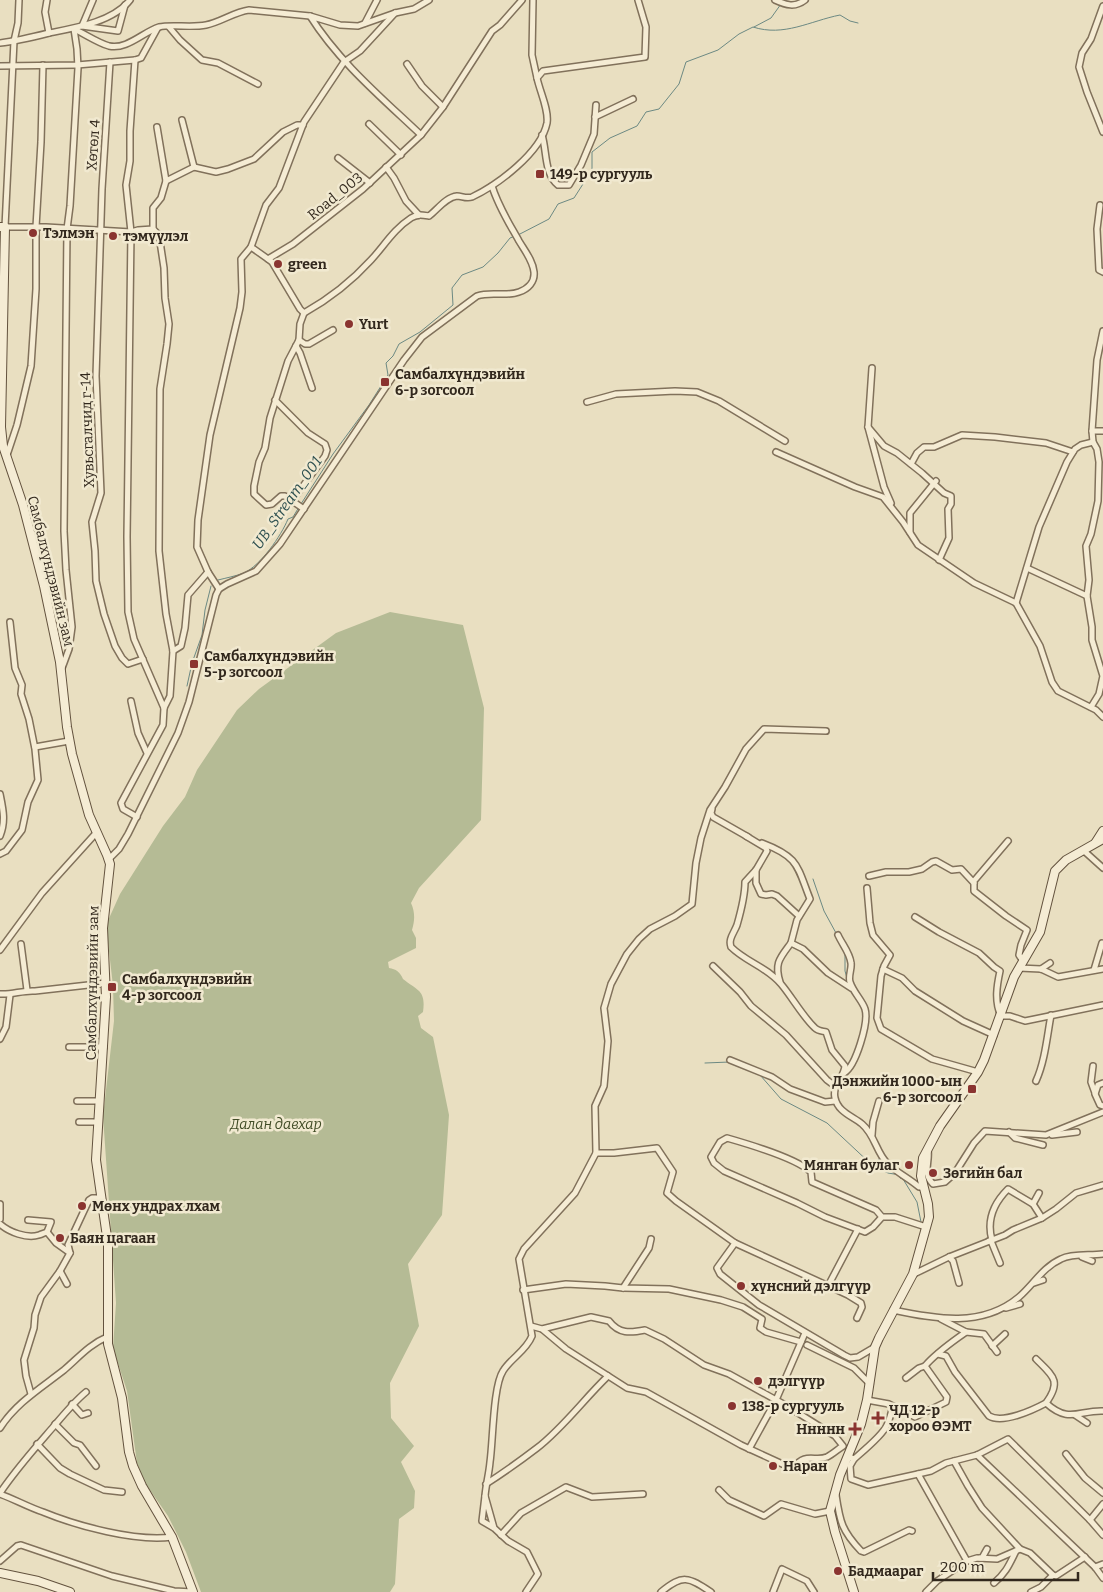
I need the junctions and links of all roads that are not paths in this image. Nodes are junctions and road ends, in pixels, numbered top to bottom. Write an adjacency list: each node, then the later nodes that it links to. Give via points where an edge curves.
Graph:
1 (19, 0): 22 (street)
2 (47, 0): 21 (street, via 45,12)
3 (93, 0): 17 (street)
4 (130, 0): 12 (street)
5 (377, 0): 16 (street)
6 (429, 0): 14 (street, via 414,9)
7 (533, 0): 32 (street, via 532,55)
8 (638, 0): 32 (street, via 646,27 644,57 543,71)
9 (805, 0): 11 (street, via 788,6)
10 (519, 1): 36 (street, Road_003, via 500,26 492,31)
11 (779, 2)
12 (126, 5): 17 (street); 17 (street, via 118,31)
13 (1103, 6): 42 (street, via 1079,67)
14 (395, 13): 16 (street); 26 (street, via 360,51)
15 (310, 16): 16 (street, via 340,25); 18 (street, via 249,10 206,25); 26 (street)
16 (365, 23)
17 (82, 26): 20 (street)
18 (169, 27): 19 (street); 33 (street, via 202,60 218,63)
19 (158, 28): 20 (street, via 121,46 109,46); 24 (street, via 140,58)
20 (74, 29): 21 (street); 29 (street)
21 (49, 33): 22 (street)
22 (14, 41): 23 (street); 31 (street)
23 (0, 43)
24 (135, 60): 25 (street); 59 (street, via 126,185)
25 (110, 62): 29 (street); 57 (street, Хөтөл 4)
26 (344, 62): 40 (street); 43 (street)
27 (407, 64): 36 (street, via 422,86)
28 (43, 65): 29 (street); 31 (street); 55 (street)
29 (77, 65): 56 (street)
30 (0, 66): 31 (street)
31 (13, 66): 54 (street)
32 (537, 78): 44 (street, via 547,115)
33 (258, 84)
34 (633, 100): 37 (street)
35 (596, 106): 37 (street)
36 (443, 107): 43 (street, Road_003)
37 (595, 117): 44 (street, via 594,134 568,185 558,186 549,175)
38 (182, 120): 47 (street)
39 (369, 124): 45 (street)
40 (303, 125): 47 (street, via 283,132 254,159 216,172); 60 (street, via 279,188 266,205)
41 (157, 127): 49 (street)
42 (1103, 132)
43 (421, 135): 45 (street, Road_003)
44 (542, 135): 51 (street, via 512,172)
45 (401, 156): 48 (street, Road_003)
46 (338, 158): 50 (street)
47 (194, 167): 49 (street)
48 (386, 167): 50 (street, Road_003); 53 (street, via 406,201)
49 (166, 181): 58 (street, via 161,198 153,208)
50 (370, 183): 61 (street, Road_003, via 293,244)
51 (492, 186): 53 (street, via 467,198 456,196 448,199 429,216); 83 (street, via 496,200 533,267 535,274 531,284 513,294 477,296 422,337)
52 (1100, 206): 62 (street, via 1097,229 1099,270)
53 (419, 215): 63 (street, via 393,233 370,261 330,299)
54 (2, 227): 55 (street); 79 (street, Самбалхүндэвийн зам, via 1,427)
55 (36, 227): 56 (street); 79 (street, via 31,366 17,426)
56 (67, 229): 57 (street); 95 (street, via 64,531 72,627)
57 (101, 229): 59 (street); 94 (street, Хувьсгалчид г-14, via 96,376 101,493 92,522 96,581 110,634 122,658 128,664)
58 (153, 229): 59 (street); 93 (street, via 159,234 168,324 160,389 159,551)
59 (131, 232): 94 (street, via 128,612 134,640)
60 (251, 248): 61 (street); 88 (street, via 240,259 240,308 210,435 202,488 197,548)
61 (268, 259): 63 (street)
62 (1103, 272)
63 (304, 313): 66 (street)
64 (333, 330): 66 (street, via 309,344)
65 (1103, 331): 73 (street)
66 (299, 340): 67 (street)
67 (296, 346): 69 (street); 70 (street)
68 (872, 368): 72 (street)
69 (312, 388)
70 (275, 400): 82 (street, via 327,447 325,456); 82 (street, via 265,448 258,462 254,494 266,505 281,496)
71 (587, 402): 75 (street, via 616,394 697,392)
72 (868, 428): 80 (street, via 884,446); 84 (street, via 884,487)
73 (1092, 431): 74 (street); 76 (street)
74 (1103, 431)
75 (785, 441)
76 (1093, 442): 78 (street, via 1081,445); 90 (street, via 1099,462 1098,501 1086,546)
77 (776, 452): 84 (street, via 883,497)
78 (1073, 452): 80 (street, via 1046,443 962,435 934,447 924,447); 87 (street, via 1039,527)
79 (6, 456): 95 (street, Самбалхүндэвийн зам, via 25,512)
80 (911, 464): 81 (street)
81 (935, 482): 85 (street, via 910,513); 86 (street, via 951,496 949,538)
82 (292, 501): 83 (street)
83 (301, 507): 89 (street, via 280,544 256,571)
84 (894, 509): 85 (street)
85 (910, 532): 86 (street, via 918,545)
86 (939, 560): 91 (street, via 974,583)
87 (1027, 568): 90 (street); 91 (street)
88 (208, 572): 89 (street); 93 (street, via 188,595 181,646)
89 (219, 589): 106 (street, via 184,717)
90 (1087, 596): 97 (street, via 1092,640 1103,676 1099,694)
91 (1016, 603): 97 (street, via 1040,646 1052,682 1066,696)
92 (10, 622): 102 (street, via 15,668 22,685 21,694)
93 (173, 651): 98 (street, via 170,696)
94 (143, 659): 98 (street)
95 (62, 668): 101 (street, Самбалхүндэвийн зам)
96 (131, 701): 103 (street)
97 (1091, 707): 99 (street)
98 (164, 708): 103 (street, via 163,725)
99 (1103, 717)
100 (826, 731): 105 (street, via 764,729 746,749)
101 (69, 741): 102 (street); 108 (street, Самбалхүндэвийн зам)
102 (35, 747): 114 (street, via 38,780 28,802 22,830)
103 (146, 753): 106 (street, via 121,803 123,809)
104 (0, 794): 109 (street, via 4,819)
105 (713, 804): 110 (street, via 712,816); 171 (street, via 701,838 692,904 639,939 611,984 604,1008 608,1041 604,1086 595,1106)
106 (137, 817): 115 (street, via 119,849)
107 (1103, 831): 112 (street)
108 (96, 832): 115 (street, Самбалхүндэвийн зам); 128 (street, via 42,893)
109 (0, 836)
110 (746, 836): 118 (street, via 767,851); 122 (street, via 780,851 797,865 810,899)
111 (1008, 841): 120 (street)
112 (1099, 841): 113 (street)
113 (1083, 850): 117 (street); 130 (street, via 1055,871 1040,932)
114 (0, 854)
115 (109, 859): 136 (street, Самбалхүндэвийн зам, via 103,928)
116 (1103, 860): 117 (street)
117 (1101, 867)
118 (756, 870): 122 (street, via 757,886 762,894 777,896); 137 (street, via 745,882 745,893 730,945)
119 (869, 876): 120 (street, via 909,872 936,861 952,870 961,869)
120 (974, 883): 130 (street, via 974,891 1027,930 1020,944)
121 (867, 888): 133 (street, via 873,935 890,955)
122 (799, 916): 125 (street)
123 (916, 917): 144 (street, via 979,953 1000,970 997,999)
124 (838, 934): 138 (street, via 852,964 850,981)
125 (791, 943): 137 (street, via 776,970); 138 (street, via 803,948 828,972)
126 (1102, 943): 135 (street)
127 (21, 944): 139 (street)
128 (0, 950)
129 (1050, 963): 132 (street)
130 (1021, 965): 132 (street); 144 (street, via 1010,986)
131 (713, 966): 155 (street)
132 (1041, 968): 135 (street, via 1058,976)
133 (883, 969): 145 (street, via 902,978 915,991 963,1021); 151 (street, via 877,1018 881,1029 932,1059)
134 (1103, 969): 135 (street)
135 (1094, 970)
136 (106, 983): 139 (street); 148 (street, Самбалхүндэвийн зам)
137 (780, 983): 152 (street, via 815,1029 826,1032 832,1050 845,1066)
138 (854, 989): 152 (street, via 865,1008 866,1018 861,1046)
139 (27, 990): 141 (street)
140 (0, 994): 141 (street)
141 (10, 995): 146 (street, via 6,1027)
142 (1103, 1005): 143 (street)
143 (1051, 1015): 144 (street, via 1025,1020); 153 (street)
144 (1001, 1016): 145 (street)
145 (994, 1035): 151 (street)
146 (0, 1039)
147 (69, 1047): 148 (street)
148 (104, 1047): 158 (street, Самбалхүндэвийн зам)
149 (730, 1060): 159 (street, via 772,1077 790,1089 825,1102)
150 (1093, 1066): 156 (street, via 1091,1082)
151 (978, 1072): 170 (street)
152 (844, 1074): 155 (street)
153 (1036, 1081)
154 (1103, 1083): 156 (street, via 1098,1085)
155 (835, 1086): 159 (street)
156 (1095, 1094): 161 (street)
157 (77, 1101): 158 (street)
158 (100, 1101): 164 (street, Самбалхүндэвийн зам)
159 (835, 1101): 167 (street, via 846,1115 862,1124)
160 (879, 1101): 167 (street, via 872,1122)
161 (1103, 1106)
162 (1103, 1112): 168 (street)
163 (79, 1122): 164 (street)
164 (98, 1122): 175 (street, Самбалхүндэвийн зам, via 96,1164)
165 (1009, 1131): 168 (street); 169 (street, via 1015,1138); 170 (street, via 985,1131 946,1182 933,1184 930,1180 926,1170)
166 (1078, 1132): 168 (street)
167 (872, 1135): 173 (street, via 886,1162)
168 (1046, 1135)
169 (1043, 1145)
170 (927, 1149): 173 (street, via 920,1176)
171 (596, 1153): 188 (street, via 657,1148 672,1172 667,1193); 203 (street, via 575,1193 518,1259)
172 (1103, 1185): 179 (street, via 1076,1193)
173 (923, 1187): 183 (street, via 928,1204)
174 (1038, 1193): 177 (street)
175 (101, 1198): 189 (street, via 89,1200 68,1245); 214 (street, Самбалхүндэвийн зам, via 108,1252)
176 (0, 1204): 180 (street)
177 (1033, 1204): 179 (street); 187 (street, via 1008,1189 998,1198 992,1212)
178 (882, 1217): 183 (street); 184 (street, via 865,1232); 184 (street, via 876,1210 812,1182 812,1172 803,1166 747,1143 727,1138 720,1142 710,1157 724,1171 825,1218)
179 (1042, 1218): 187 (street)
180 (0, 1219)
181 (28, 1220): 185 (street, via 51,1222)
182 (0, 1224): 185 (street, via 7,1230 29,1236)
183 (926, 1227): 196 (street)
184 (858, 1229): 201 (street)
185 (47, 1232): 189 (street)
186 (651, 1239): 202 (street)
187 (990, 1240): 192 (street); 194 (street)
188 (735, 1243): 201 (street); 212 (street, via 719,1263 720,1274 759,1305)
189 (70, 1253): 195 (street)
190 (1103, 1254): 191 (street)
191 (1076, 1256): 193 (street); 200 (street, via 1062,1258 1047,1267)
192 (948, 1258): 196 (street); 198 (street, via 953,1261)
193 (1092, 1261)
194 (1000, 1264)
195 (60, 1271): 199 (street); 227 (street, via 41,1297 25,1354)
196 (913, 1274): 206 (street)
197 (1043, 1280): 200 (street)
198 (959, 1283)
199 (67, 1284)
200 (1031, 1284): 205 (street, via 1006,1306)
201 (828, 1286): 207 (street, via 861,1303)
202 (624, 1288): 203 (street, via 566,1284); 215 (street, via 669,1289 721,1300 743,1307 762,1319 760,1328 766,1332)
203 (523, 1290): 209 (street)
204 (1020, 1304): 205 (street)
205 (997, 1308): 208 (street, via 981,1315)
206 (893, 1310): 208 (street); 218 (street)
207 (856, 1318)
208 (941, 1319): 211 (street)
209 (530, 1326): 210 (street); 247 (street, via 532,1336 529,1344 502,1371 497,1387)
210 (542, 1329): 223 (street); 228 (street, via 591,1317 609,1321 614,1328 630,1333 645,1330 704,1366 729,1374)
211 (966, 1332): 217 (street, via 984,1334); 220 (street)
212 (805, 1333): 215 (street); 218 (street, via 850,1358)
213 (1005, 1334): 217 (street)
214 (107, 1337): 227 (street, via 92,1345); 262 (street, Самбалхүндэвийн зам, via 122,1398 132,1466)
215 (801, 1342): 228 (street)
216 (807, 1345): 225 (street, via 854,1368)
217 (992, 1346): 219 (street)
218 (875, 1347): 225 (street)
219 (997, 1352)
220 (937, 1354): 222 (street); 230 (street, via 946,1356 994,1419 1007,1418)
221 (1036, 1359): 230 (street, via 1052,1375 1055,1384 1055,1392)
222 (925, 1366): 224 (street); 232 (street, via 947,1397 946,1402 915,1417)
223 (608, 1376): 240 (street, via 626,1388 646,1392); 247 (street, via 537,1448)
224 (906, 1378)
225 (870, 1384): 229 (street)
226 (86, 1392): 231 (street)
227 (31, 1394): 238 (street)
228 (776, 1400): 240 (street); 241 (street, via 835,1436)
229 (867, 1400): 232 (street); 241 (street)
230 (1046, 1403): 235 (street, via 1056,1411)
231 (72, 1404): 234 (street, via 82,1415); 237 (street)
232 (893, 1406): 241 (street, via 887,1427)
233 (1103, 1411): 235 (street)
234 (88, 1413)
235 (1074, 1415): 236 (street)
236 (1087, 1423)
237 (55, 1424): 239 (street); 245 (street, via 80,1445)
238 (0, 1428)
239 (37, 1444): 250 (street, via 70,1474 98,1488); 252 (street)
240 (749, 1449): 241 (street, via 791,1468 803,1460)
241 (848, 1453): 246 (street, via 851,1479 868,1485); 249 (street)
242 (1066, 1454): 251 (street, via 1085,1478)
243 (977, 1455): 244 (street); 257 (street, via 1008,1439); 265 (street)
244 (954, 1461): 246 (street); 264 (street, via 982,1508)
245 (96, 1466)
246 (918, 1474): 267 (street)
247 (486, 1484): 254 (street)
248 (718, 1490): 256 (street, via 730,1500 764,1516 781,1504 815,1514)
249 (835, 1490): 256 (street); 259 (street, via 839,1518 845,1532 861,1551)
250 (122, 1492)
251 (1103, 1493)
252 (0, 1494): 262 (street, via 42,1512 97,1529 148,1537)
253 (643, 1494): 261 (street, via 592,1497 566,1487 521,1513)
254 (485, 1496): 258 (street); 258 (street, via 482,1521)
255 (1103, 1504): 257 (street)
256 (830, 1511): 282 (street)
257 (1090, 1520): 260 (street)
258 (494, 1528): 261 (street)
259 (912, 1531)
260 (1103, 1534)
261 (501, 1535): 277 (street, via 527,1552 538,1574)
262 (172, 1537): 276 (street, Самбалхүндэвийн зам)
263 (987, 1549): 266 (street, via 982,1558)
264 (1018, 1550): 266 (street, via 998,1559); 272 (street, via 1030,1553); 274 (street, via 1010,1566)
265 (1085, 1557): 270 (street); 272 (street, via 1063,1573)
266 (977, 1558): 267 (street)
267 (967, 1561): 283 (street, via 937,1580)
268 (0, 1562): 276 (street, via 21,1545 112,1576)
269 (1103, 1564): 270 (street)
270 (1095, 1567): 273 (street)
271 (0, 1573): 275 (street)
272 (1053, 1575): 284 (street)
273 (1103, 1578)
274 (994, 1583)
275 (70, 1592)
276 (193, 1592)
277 (526, 1592)
278 (661, 1592): 279 (street, via 676,1580 688,1579)
279 (711, 1592)
280 (773, 1592): 281 (street, via 782,1570 807,1581)
281 (814, 1592)
282 (854, 1592)
283 (926, 1592)
284 (1031, 1592)

